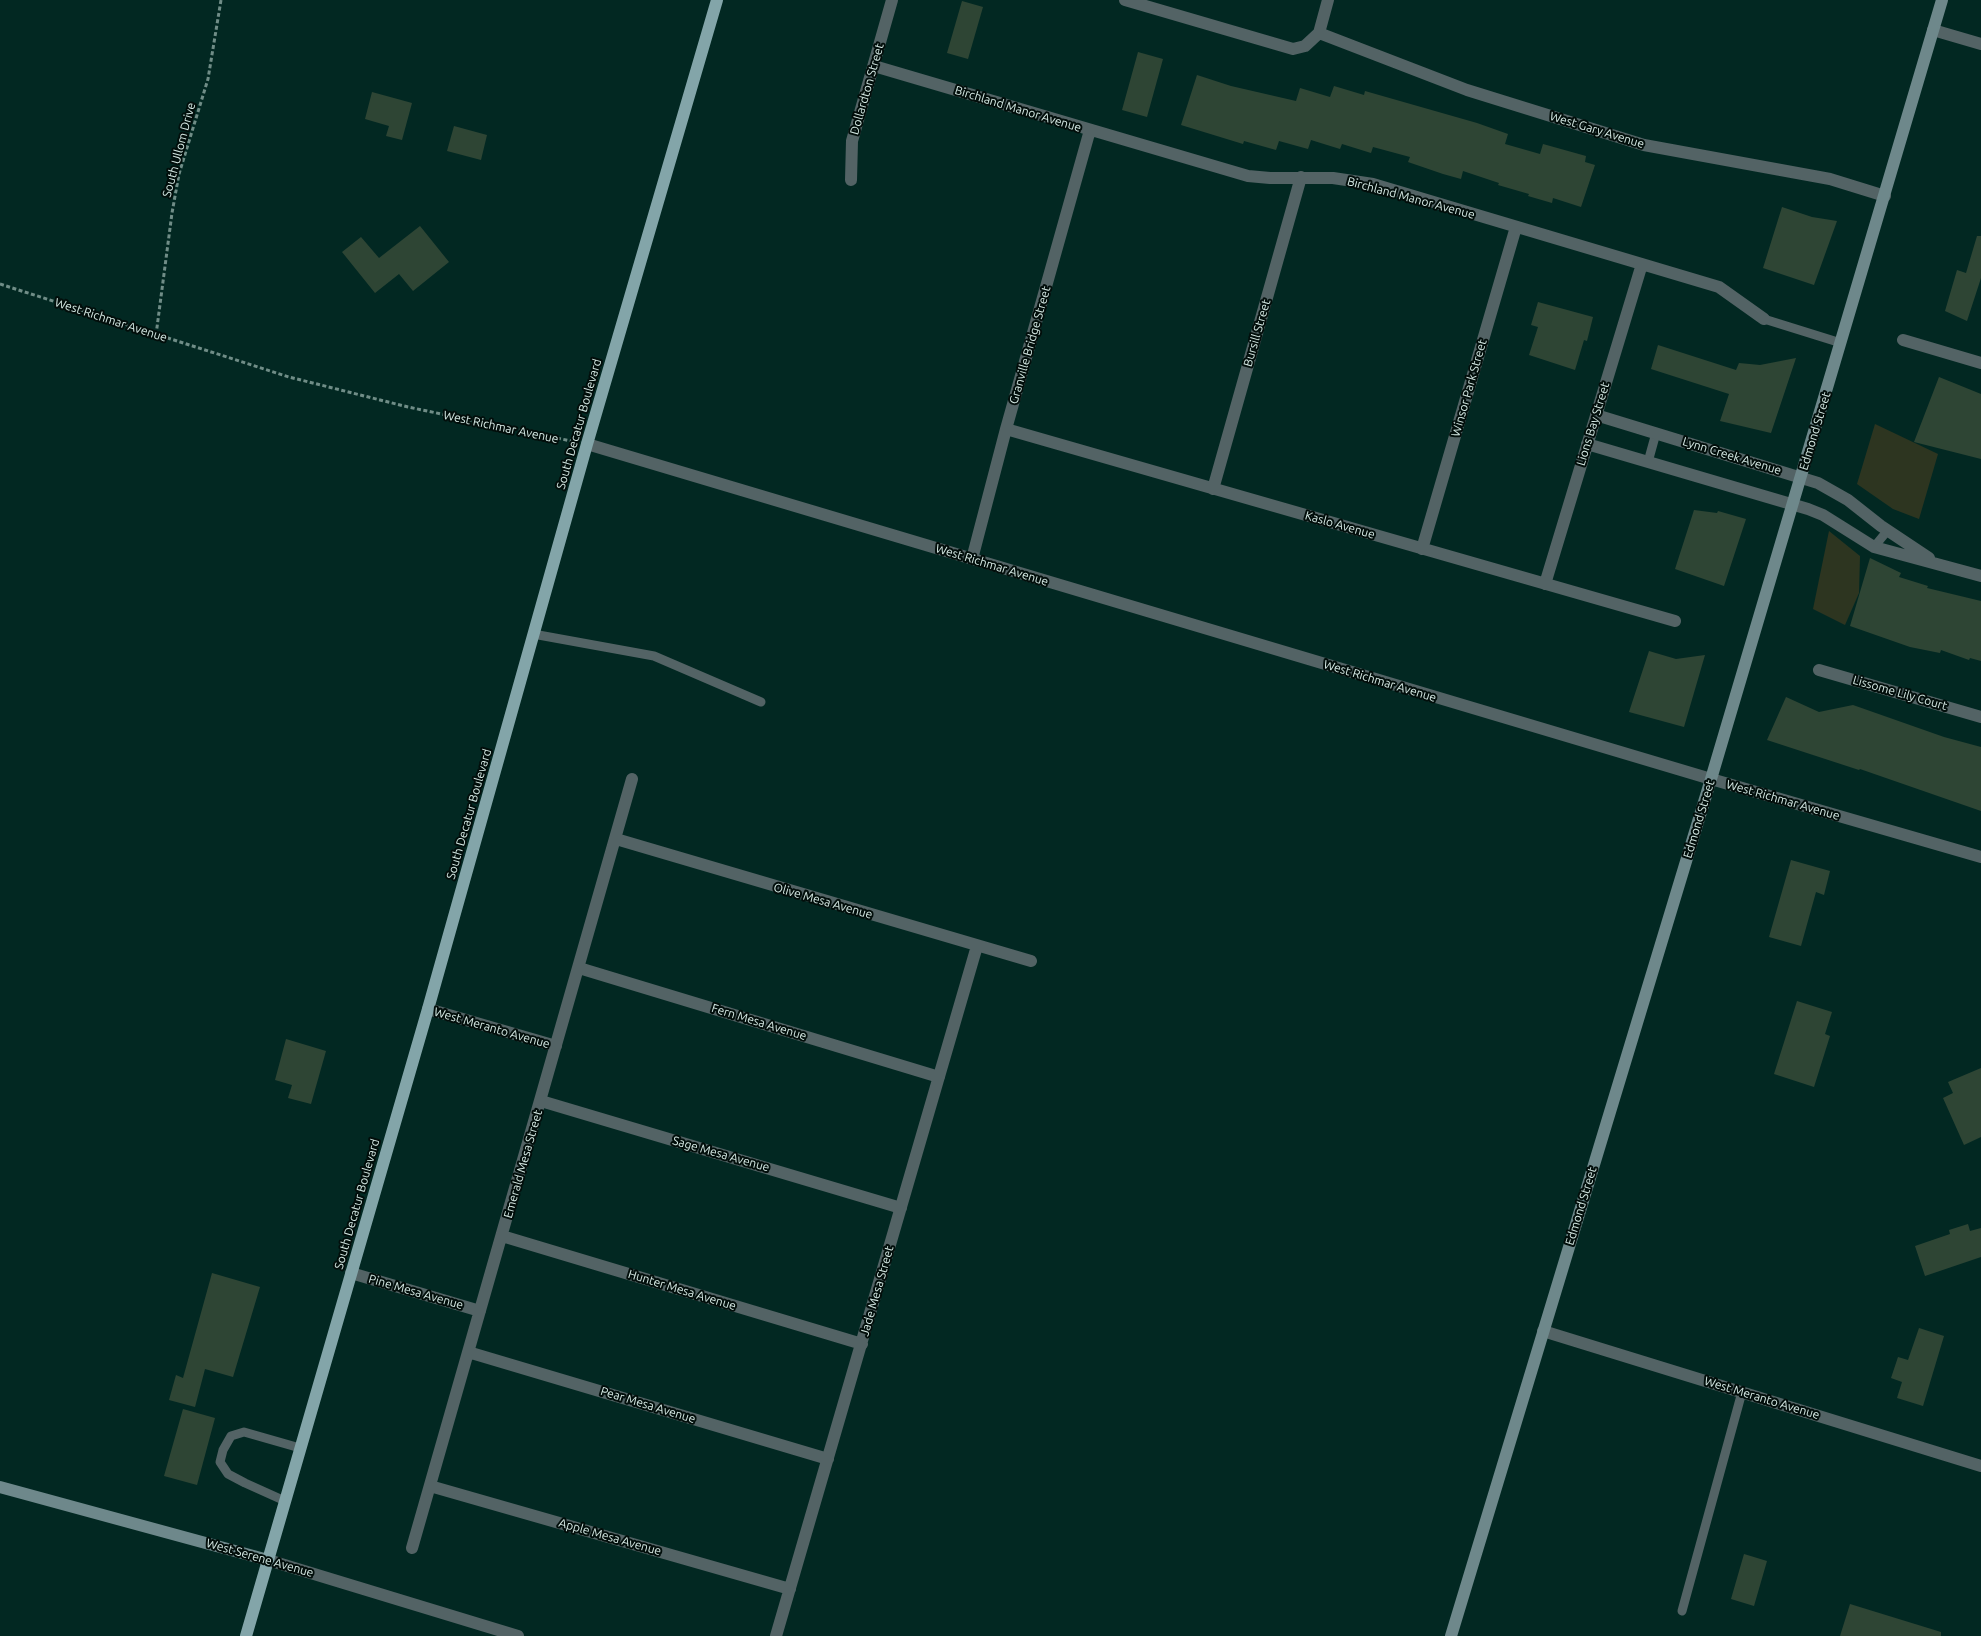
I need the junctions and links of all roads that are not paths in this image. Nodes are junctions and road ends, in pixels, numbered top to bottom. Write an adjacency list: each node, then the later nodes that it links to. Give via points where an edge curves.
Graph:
1 (717, 0): 23 (main road, South Decatur Boulevard)
2 (892, 0): 9 (street, Dollardton Street)
3 (1125, 0): 7 (street, via 1286,48 1299,49)
4 (1328, 0): 7 (street)
5 (1942, 0): 6 (street, Edmond Street)
6 (1933, 30): 8 (street); 13 (street, Edmond Street)
7 (1319, 33): 13 (street, West Gary Avenue, via 1467,90 1644,145 1830,179)
8 (1981, 44)
9 (874, 66): 10 (street, Birchland Manor Avenue); 12 (street, Dollardton Street, via 852,141)
10 (1090, 130): 11 (street, Birchland Manor Avenue, via 1248,176); 21 (street, Granville Bridge Street)
11 (1301, 177): 14 (street, Birchland Manor Avenue, via 1373,184); 27 (street, Bursill Street)
12 (852, 180)
13 (1885, 196): 18 (street, Edmond Street)
14 (1516, 227): 15 (street, Birchland Manor Avenue); 31 (street, Winsor Park Street)
15 (1642, 264): 16 (street, Birchland Manor Avenue, via 1719,287); 20 (street, Lions Bay Street)
16 (1764, 319): 18 (lane)
17 (1904, 340): 19 (street)
18 (1841, 343): 26 (street, Edmond Street)
19 (1981, 363)
20 (1596, 415): 22 (street, Lynn Creek Avenue); 24 (street, Lions Bay Street)
21 (1006, 429): 27 (street, Kaslo Avenue); 32 (street, Granville Bridge Street)
22 (1656, 433): 25 (lane); 26 (street, Lynn Creek Avenue)
23 (587, 444): 32 (street, West Richmar Avenue); 37 (main road, South Decatur Boulevard)
24 (1587, 444): 25 (street, Lynn Creek Avenue); 35 (street, Lions Bay Street)
25 (1648, 462): 28 (street, Lynn Creek Avenue)
26 (1801, 477): 28 (street, Edmond Street); 29 (street, Lynn Creek Avenue, via 1848,500)
27 (1213, 489): 31 (street, Kaslo Avenue)
28 (1793, 504): 30 (street, Lynn Creek Avenue, via 1823,515); 42 (street, Edmond Street)
29 (1888, 530): 30 (lane); 33 (street, Lynn Creek Avenue)
30 (1874, 547): 33 (street, Lynn Creek Avenue)
31 (1422, 549): 35 (street, Kaslo Avenue)
32 (972, 559): 42 (street, West Richmar Avenue)
33 (1935, 563): 34 (street, Lynn Creek Avenue)
34 (1981, 576)
35 (1545, 584): 36 (street, Kaslo Avenue)
36 (1675, 621)
37 (534, 634): 39 (lane, via 654,656); 48 (main road, South Decatur Boulevard)
38 (1819, 670): 40 (street, Lissome Lily Court)
39 (761, 702)
40 (1981, 717)
41 (632, 779): 43 (street, Emerald Mesa Street)
42 (1711, 779): 44 (street, West Richmar Avenue); 56 (street, Edmond Street)
43 (616, 839): 45 (street, Olive Mesa Avenue); 47 (street, Emerald Mesa Street)
44 (1981, 857)
45 (977, 946): 46 (street, Olive Mesa Avenue); 50 (street, Jade Mesa Street)
46 (1031, 961)
47 (579, 968): 49 (street, Emerald Mesa Street); 50 (street, Fern Mesa Avenue)
48 (428, 1009): 49 (street, West Meranto Avenue); 54 (main road, South Decatur Boulevard)
49 (556, 1046): 51 (street, Emerald Mesa Street)
50 (940, 1076): 52 (street, Jade Mesa Street)
51 (541, 1101): 52 (street, Sage Mesa Avenue); 53 (street, Emerald Mesa Street)
52 (901, 1208): 57 (street, Jade Mesa Street)
53 (502, 1236): 55 (street, Emerald Mesa Street); 57 (street, Hunter Mesa Avenue)
54 (351, 1273): 55 (street, Pine Mesa Avenue); 60 (main road, South Decatur Boulevard)
55 (480, 1311): 58 (street, Emerald Mesa Street)
56 (1543, 1331): 59 (street, West Meranto Avenue); 73 (street, Edmond Street)
57 (862, 1344): 61 (street, Jade Mesa Street)
58 (468, 1352): 61 (street, Pear Mesa Avenue); 64 (street, Emerald Mesa Street)
59 (1742, 1392): 62 (street, West Meranto Avenue); 69 (lane)
60 (300, 1448): 65 (main road, South Decatur Boulevard); 65 (lane, via 244,1432 231,1436 223,1450 220,1462 228,1474)
61 (828, 1459): 68 (street, Jade Mesa Street)
62 (1981, 1466)
63 (0, 1486): 67 (street, West Serene Avenue)
64 (430, 1486): 66 (street, Emerald Mesa Street); 68 (street, Apple Mesa Avenue)
65 (285, 1500): 67 (main road, South Decatur Boulevard)
66 (412, 1548)
67 (268, 1560): 70 (main road, South Decatur Boulevard); 71 (street, West Serene Avenue)
68 (790, 1589): 72 (street, Jade Mesa Street)
69 (1682, 1611)
70 (246, 1636)
71 (518, 1636)
72 (776, 1636)
73 (1451, 1636)

